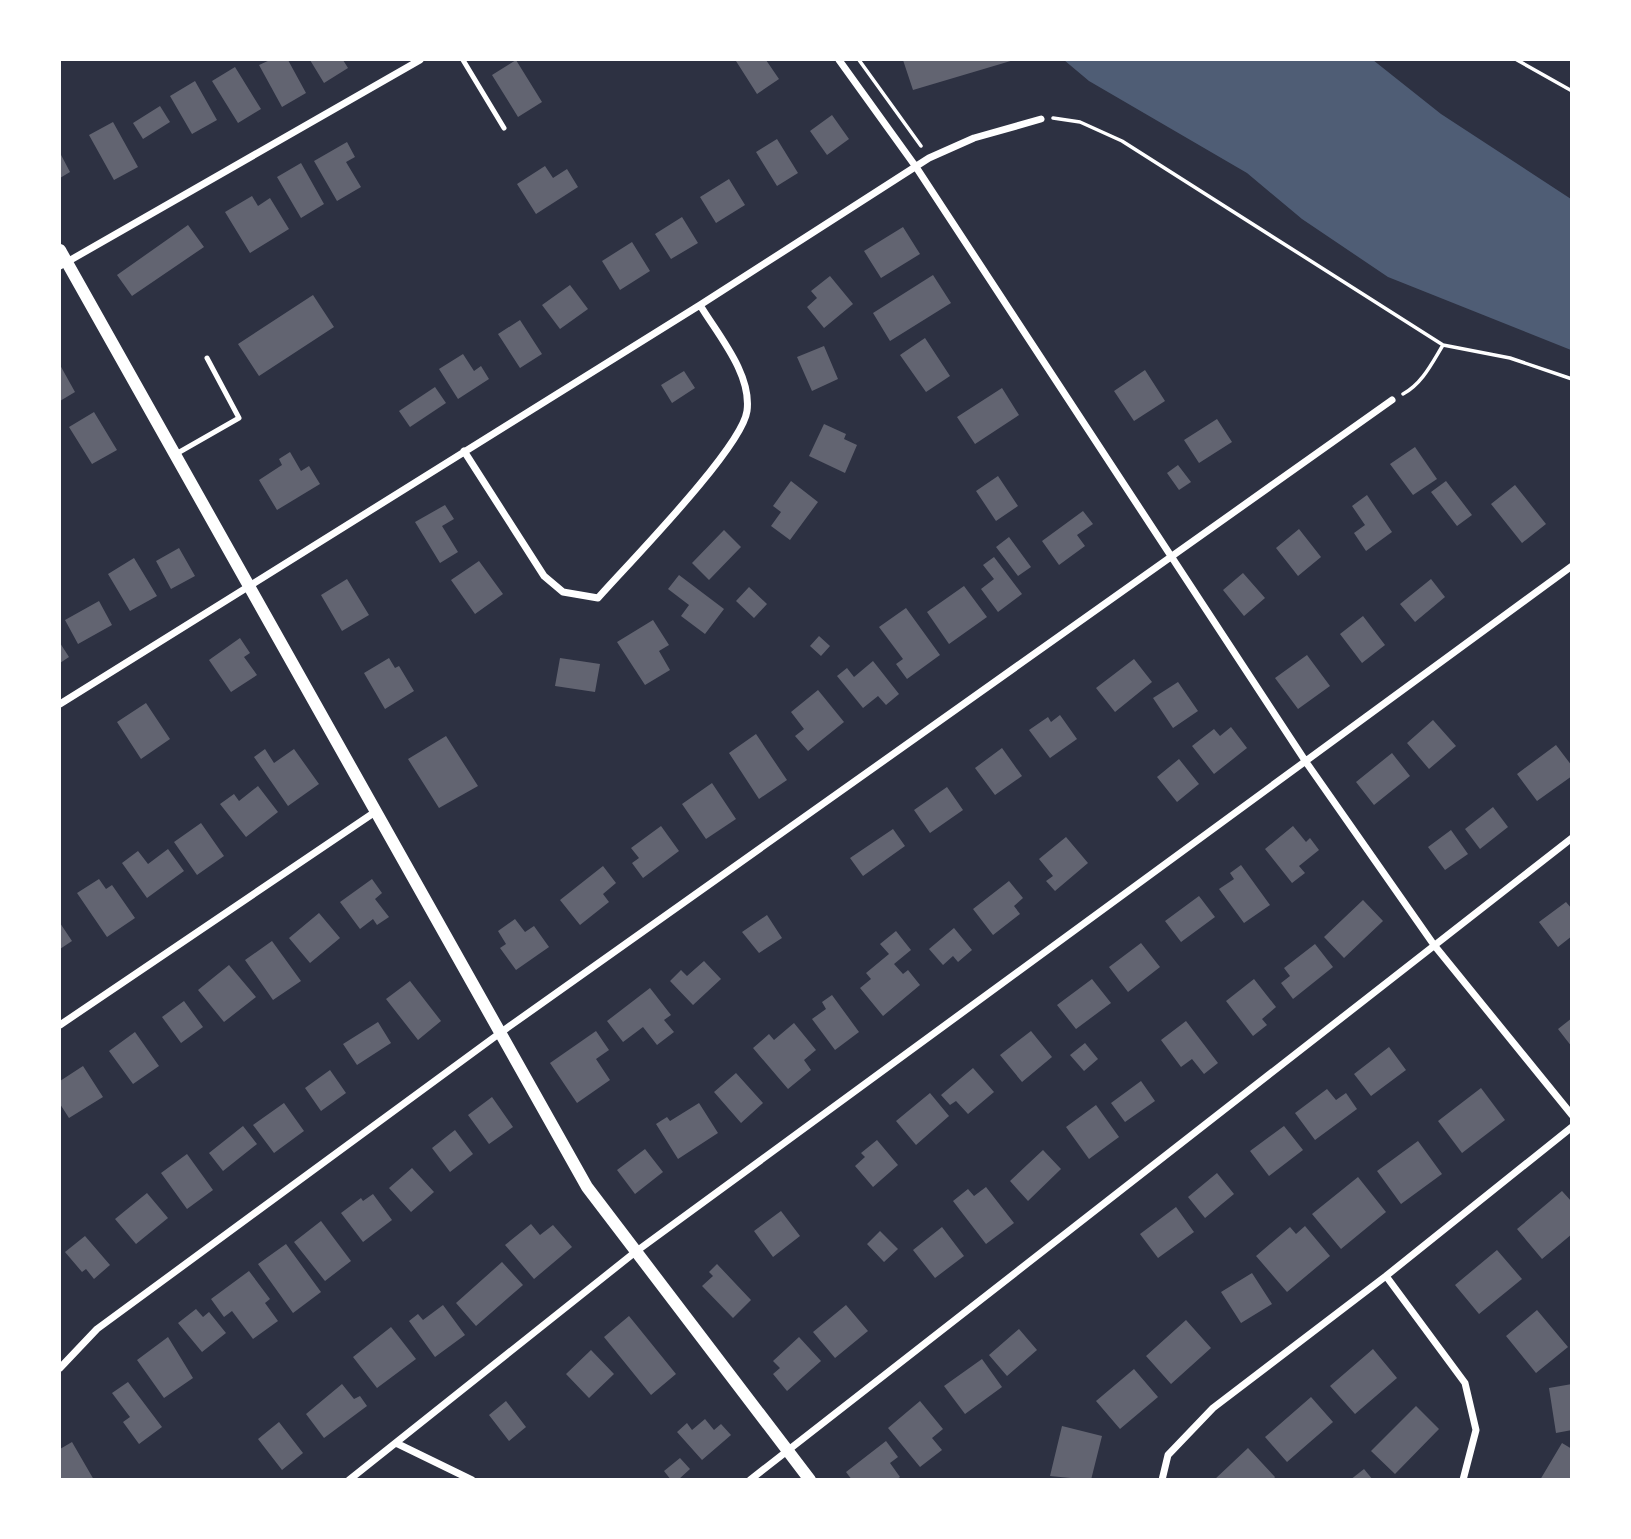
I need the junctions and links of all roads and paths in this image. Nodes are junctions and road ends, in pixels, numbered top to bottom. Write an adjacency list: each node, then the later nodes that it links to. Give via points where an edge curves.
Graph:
1 (420, 60): 12 (street)
2 (463, 60): 8 (lane)
3 (839, 60): 10 (street)
4 (859, 60): 9 (path)
5 (1517, 60): 6 (path)
6 (1572, 91)
7 (1041, 118): 10 (street, via 974,138); 14 (path, via 1080,121 1122,141)
8 (505, 128)
9 (919, 143)
10 (916, 167): 13 (street); 20 (street)
11 (60, 250): 12 (street)
12 (63, 264): 19 (street)
13 (700, 305): 18 (street); 18 (street, via 742,374 747,411 735,440 716,464 598,598 563,592 544,576)
14 (1443, 345): 16 (path, via 1510,358); 17 (path, via 1411,390)
15 (207, 358): 19 (lane, via 239,418)
16 (1572, 379)
17 (1392, 400): 20 (street)
18 (464, 451): 22 (street)
19 (176, 453): 22 (street)
20 (1171, 557): 24 (street); 29 (street)
21 (1572, 566): 24 (street)
22 (249, 584): 23 (street); 25 (street)
23 (60, 704)
24 (1306, 762): 27 (street); 32 (street)
25 (375, 812): 28 (street); 29 (street)
26 (1572, 838): 27 (street)
27 (1434, 945): 30 (street); 36 (street)
28 (60, 1025)
29 (500, 1033): 32 (street, via 587,1187); 34 (street, via 97,1329)
30 (1572, 1115)
31 (1572, 1126): 33 (street)
32 (634, 1252): 35 (street); 36 (street)
33 (1386, 1276): 41 (street, via 1213,1408 1168,1455); 42 (street, via 1465,1383 1476,1430)
34 (60, 1368)
35 (396, 1443): 37 (street); 38 (street)
36 (787, 1450): 39 (street); 40 (street)
37 (349, 1479)
38 (472, 1479)
39 (750, 1479)
40 (810, 1479)
41 (1162, 1479)
42 (1463, 1479)

